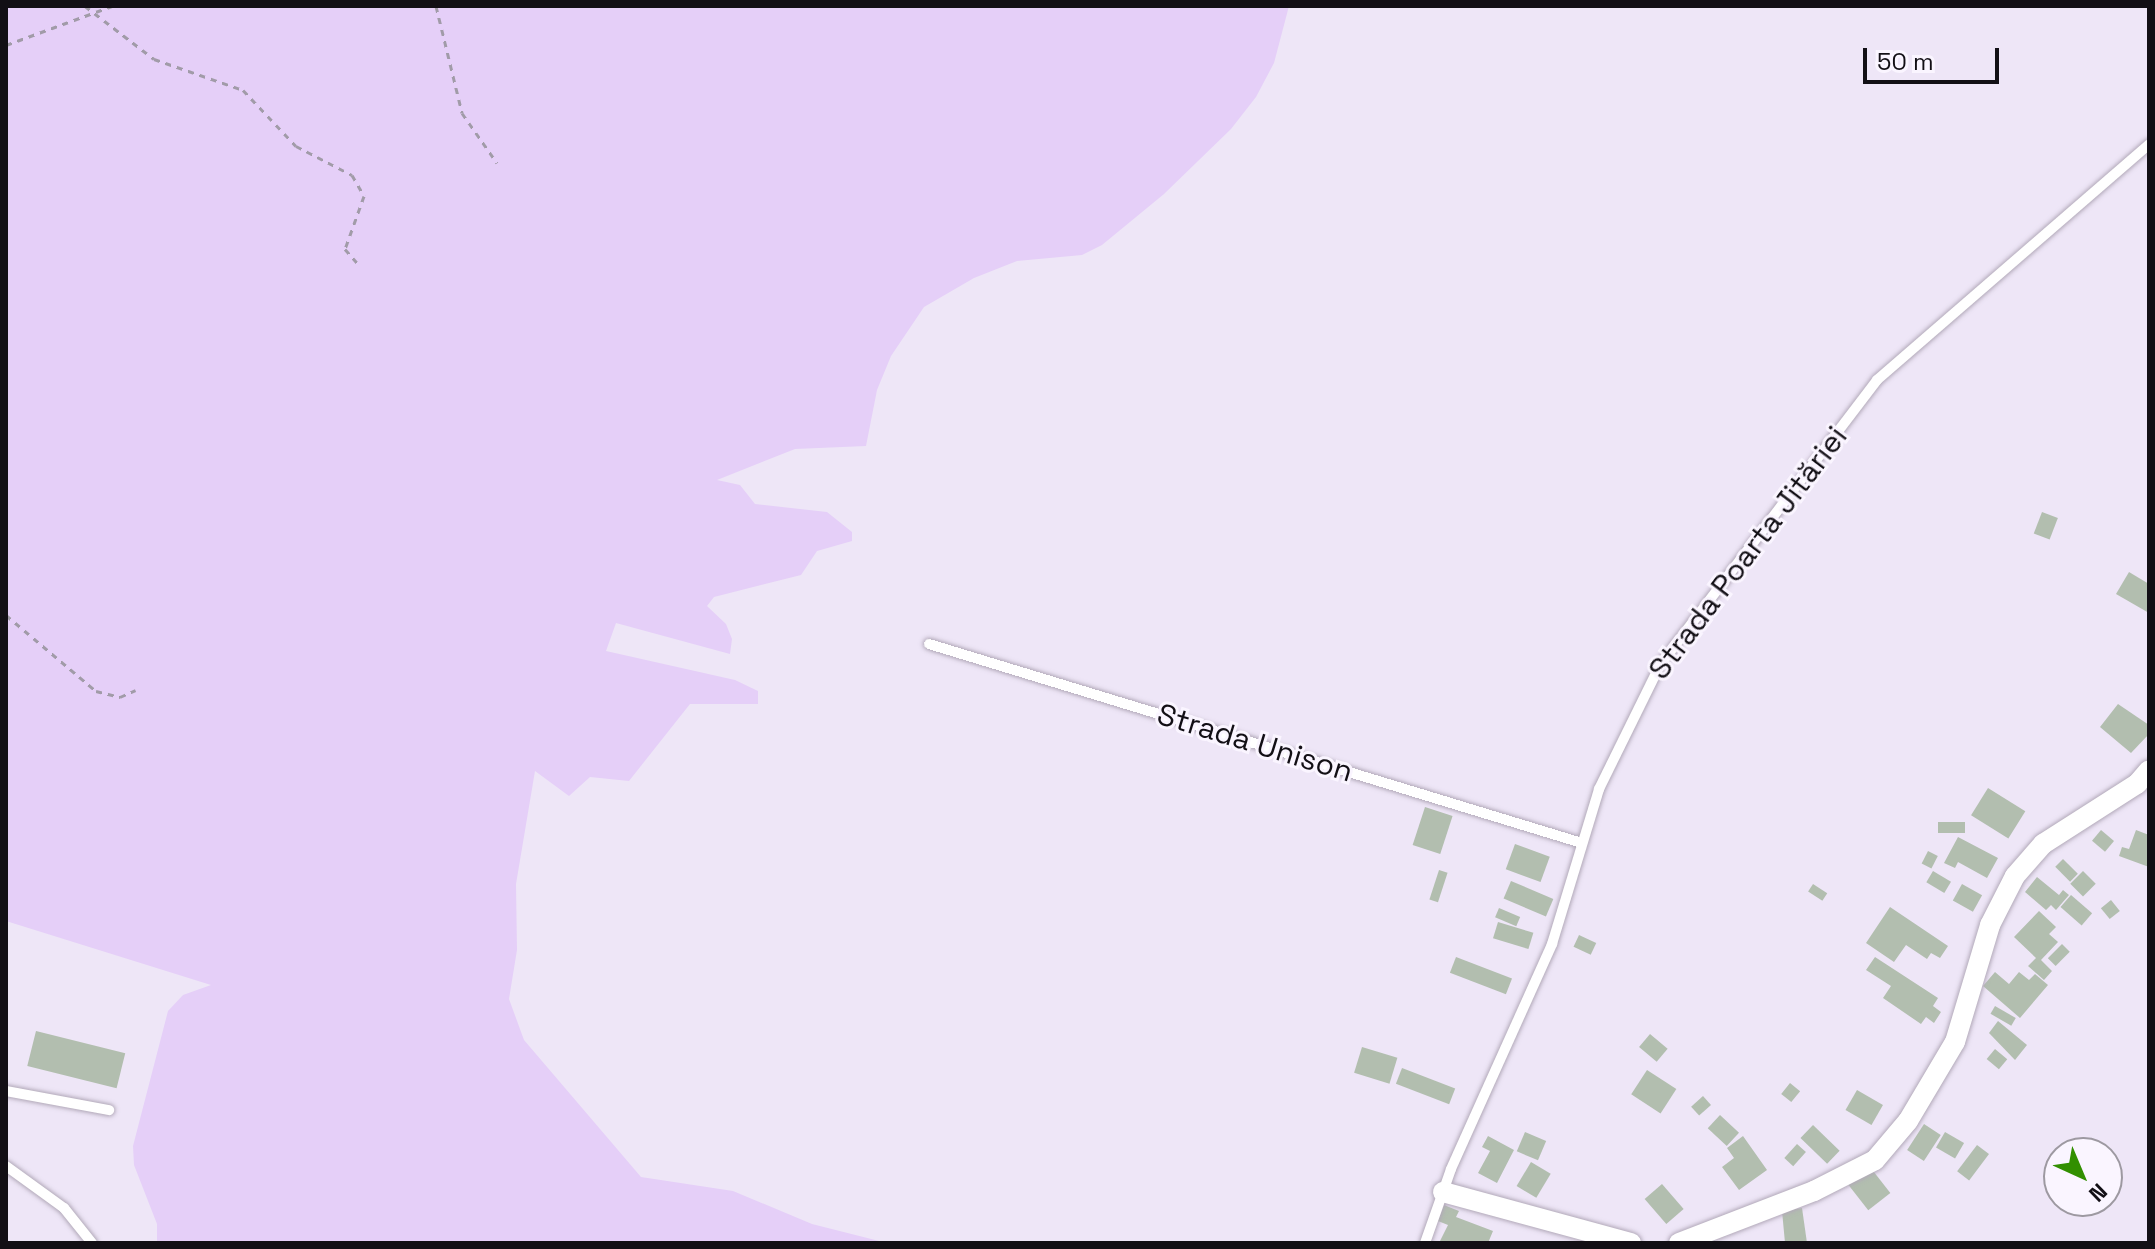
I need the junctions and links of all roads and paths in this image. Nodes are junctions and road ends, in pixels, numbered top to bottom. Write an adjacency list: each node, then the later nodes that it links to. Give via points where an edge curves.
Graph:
1 (85, 6): 4 (path)
2 (112, 6): 4 (path)
3 (436, 6): 7 (path, via 462,113)
4 (94, 13): 5 (path); 8 (path, via 154,59 243,90 296,146 352,175 364,196 345,249)
5 (6, 45)
6 (2149, 144): 13 (lane, Strada Poarta Jităriei, via 1877,380 1660,665 1625,728)
7 (497, 163)
8 (358, 264)
9 (6, 615): 11 (path, via 96,691 120,697)
10 (929, 644): 13 (lane, Strada Unison)
11 (136, 690)
12 (2145, 784): 21 (street, via 2043,844 2015,876 1990,925 1955,1042 1908,1121 1875,1160 1814,1191)
13 (1582, 843): 17 (lane, Strada Poarta Jităriei, via 1552,944)
14 (6, 1091): 15 (lane)
15 (109, 1110)
16 (6, 1166): 18 (lane, via 64,1208)
17 (1443, 1192): 19 (lane, Strada Poarta Jităriei); 20 (street)
18 (92, 1243)
19 (1425, 1243)
20 (1631, 1243)
21 (1679, 1243)

